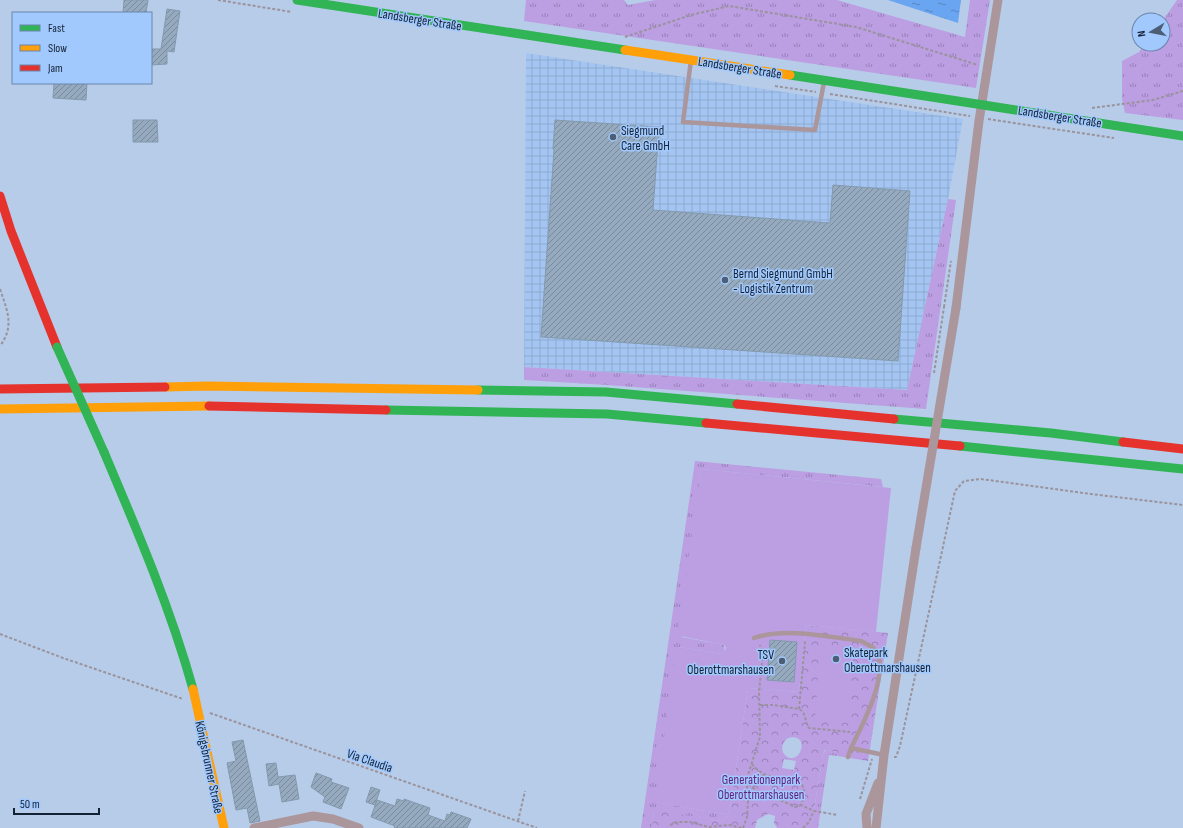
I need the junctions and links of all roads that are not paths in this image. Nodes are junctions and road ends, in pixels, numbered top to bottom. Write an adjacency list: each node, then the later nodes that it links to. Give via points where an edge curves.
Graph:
1 (297, 0): 3 (main road, Landsberger Straße)
2 (998, 0): 5 (street)
3 (691, 60): 4 (main road, Landsberger Straße); 4 (lane, via 683,122 815,130)
4 (824, 80): 5 (main road, Landsberger Straße)
5 (982, 103): 6 (main road, Landsberger Straße); 14 (street, bridge, via 956,308)
6 (1183, 136)
7 (0, 196): 18 (main road, Königsbrunner Straße, bridge, via 11,231 57,347 156,575 197,706)
8 (0, 389): 10 (main road, via 208,386 606,392 1051,433)
9 (0, 409): 11 (main road, via 209,406 606,414 1045,454)
10 (1183, 449)
11 (1183, 470)
12 (754, 638): 13 (lane, via 784,633 861,641 871,646 878,654 879,675 875,694)
13 (851, 748): 14 (lane); 15 (lane)
14 (884, 755): 16 (street)
15 (848, 757)
16 (882, 773): 21 (street, via 866,814); 22 (street)
17 (334, 823): 19 (street, via 313,816); 20 (street)
18 (224, 828)
19 (254, 828)
20 (359, 828)
21 (867, 828)
22 (876, 828)

